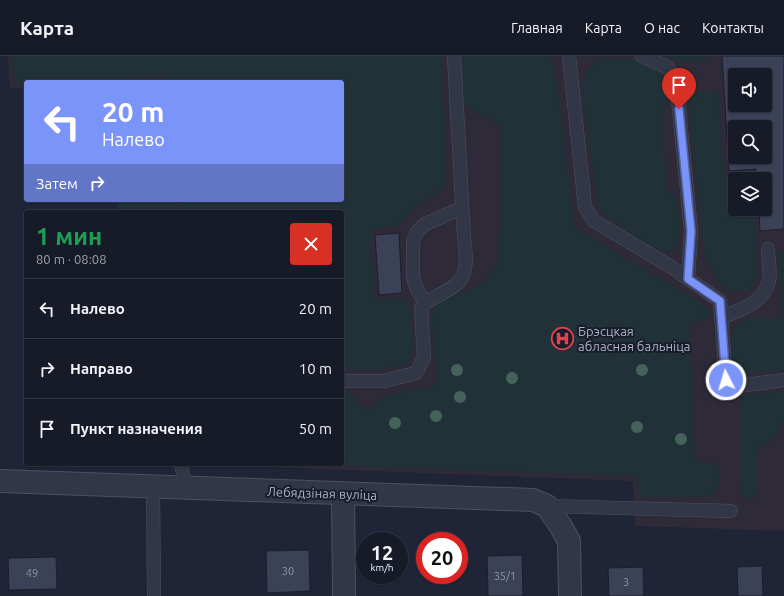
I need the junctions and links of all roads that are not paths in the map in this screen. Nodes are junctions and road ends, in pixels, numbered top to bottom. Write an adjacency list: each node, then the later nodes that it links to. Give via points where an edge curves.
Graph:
1 (454, 56): 4 (lane)
2 (569, 56): 6 (lane, via 585,207 594,221)
3 (642, 56): 6 (lane, via 667,67 676,79 691,231)
4 (462, 208): 7 (lane, via 465,265 463,276 460,282); 7 (lane, via 425,224 413,241 413,277)
5 (768, 249): 8 (lane, via 769,280 762,297 747,307)
6 (688, 279): 8 (lane, via 720,301)
7 (425, 303): 10 (lane, via 421,308 424,357 416,373 384,381)
8 (721, 318): 9 (lane, via 726,380 738,386)
9 (784, 380)
10 (344, 381)
11 (181, 466): 14 (lane)
12 (0, 481): 13 (street, Лебядзіная вуліца)
13 (153, 488): 14 (street, Лебядзіная вуліца); 18 (lane)
14 (186, 488): 15 (street, Лебядзіная вуліца)
15 (343, 494): 16 (street, Лебядзіная вуліца, via 533,500); 19 (street)
16 (547, 506): 17 (lane); 20 (street, via 569,541)
17 (731, 511)
18 (154, 596)
19 (344, 596)
20 (570, 596)

